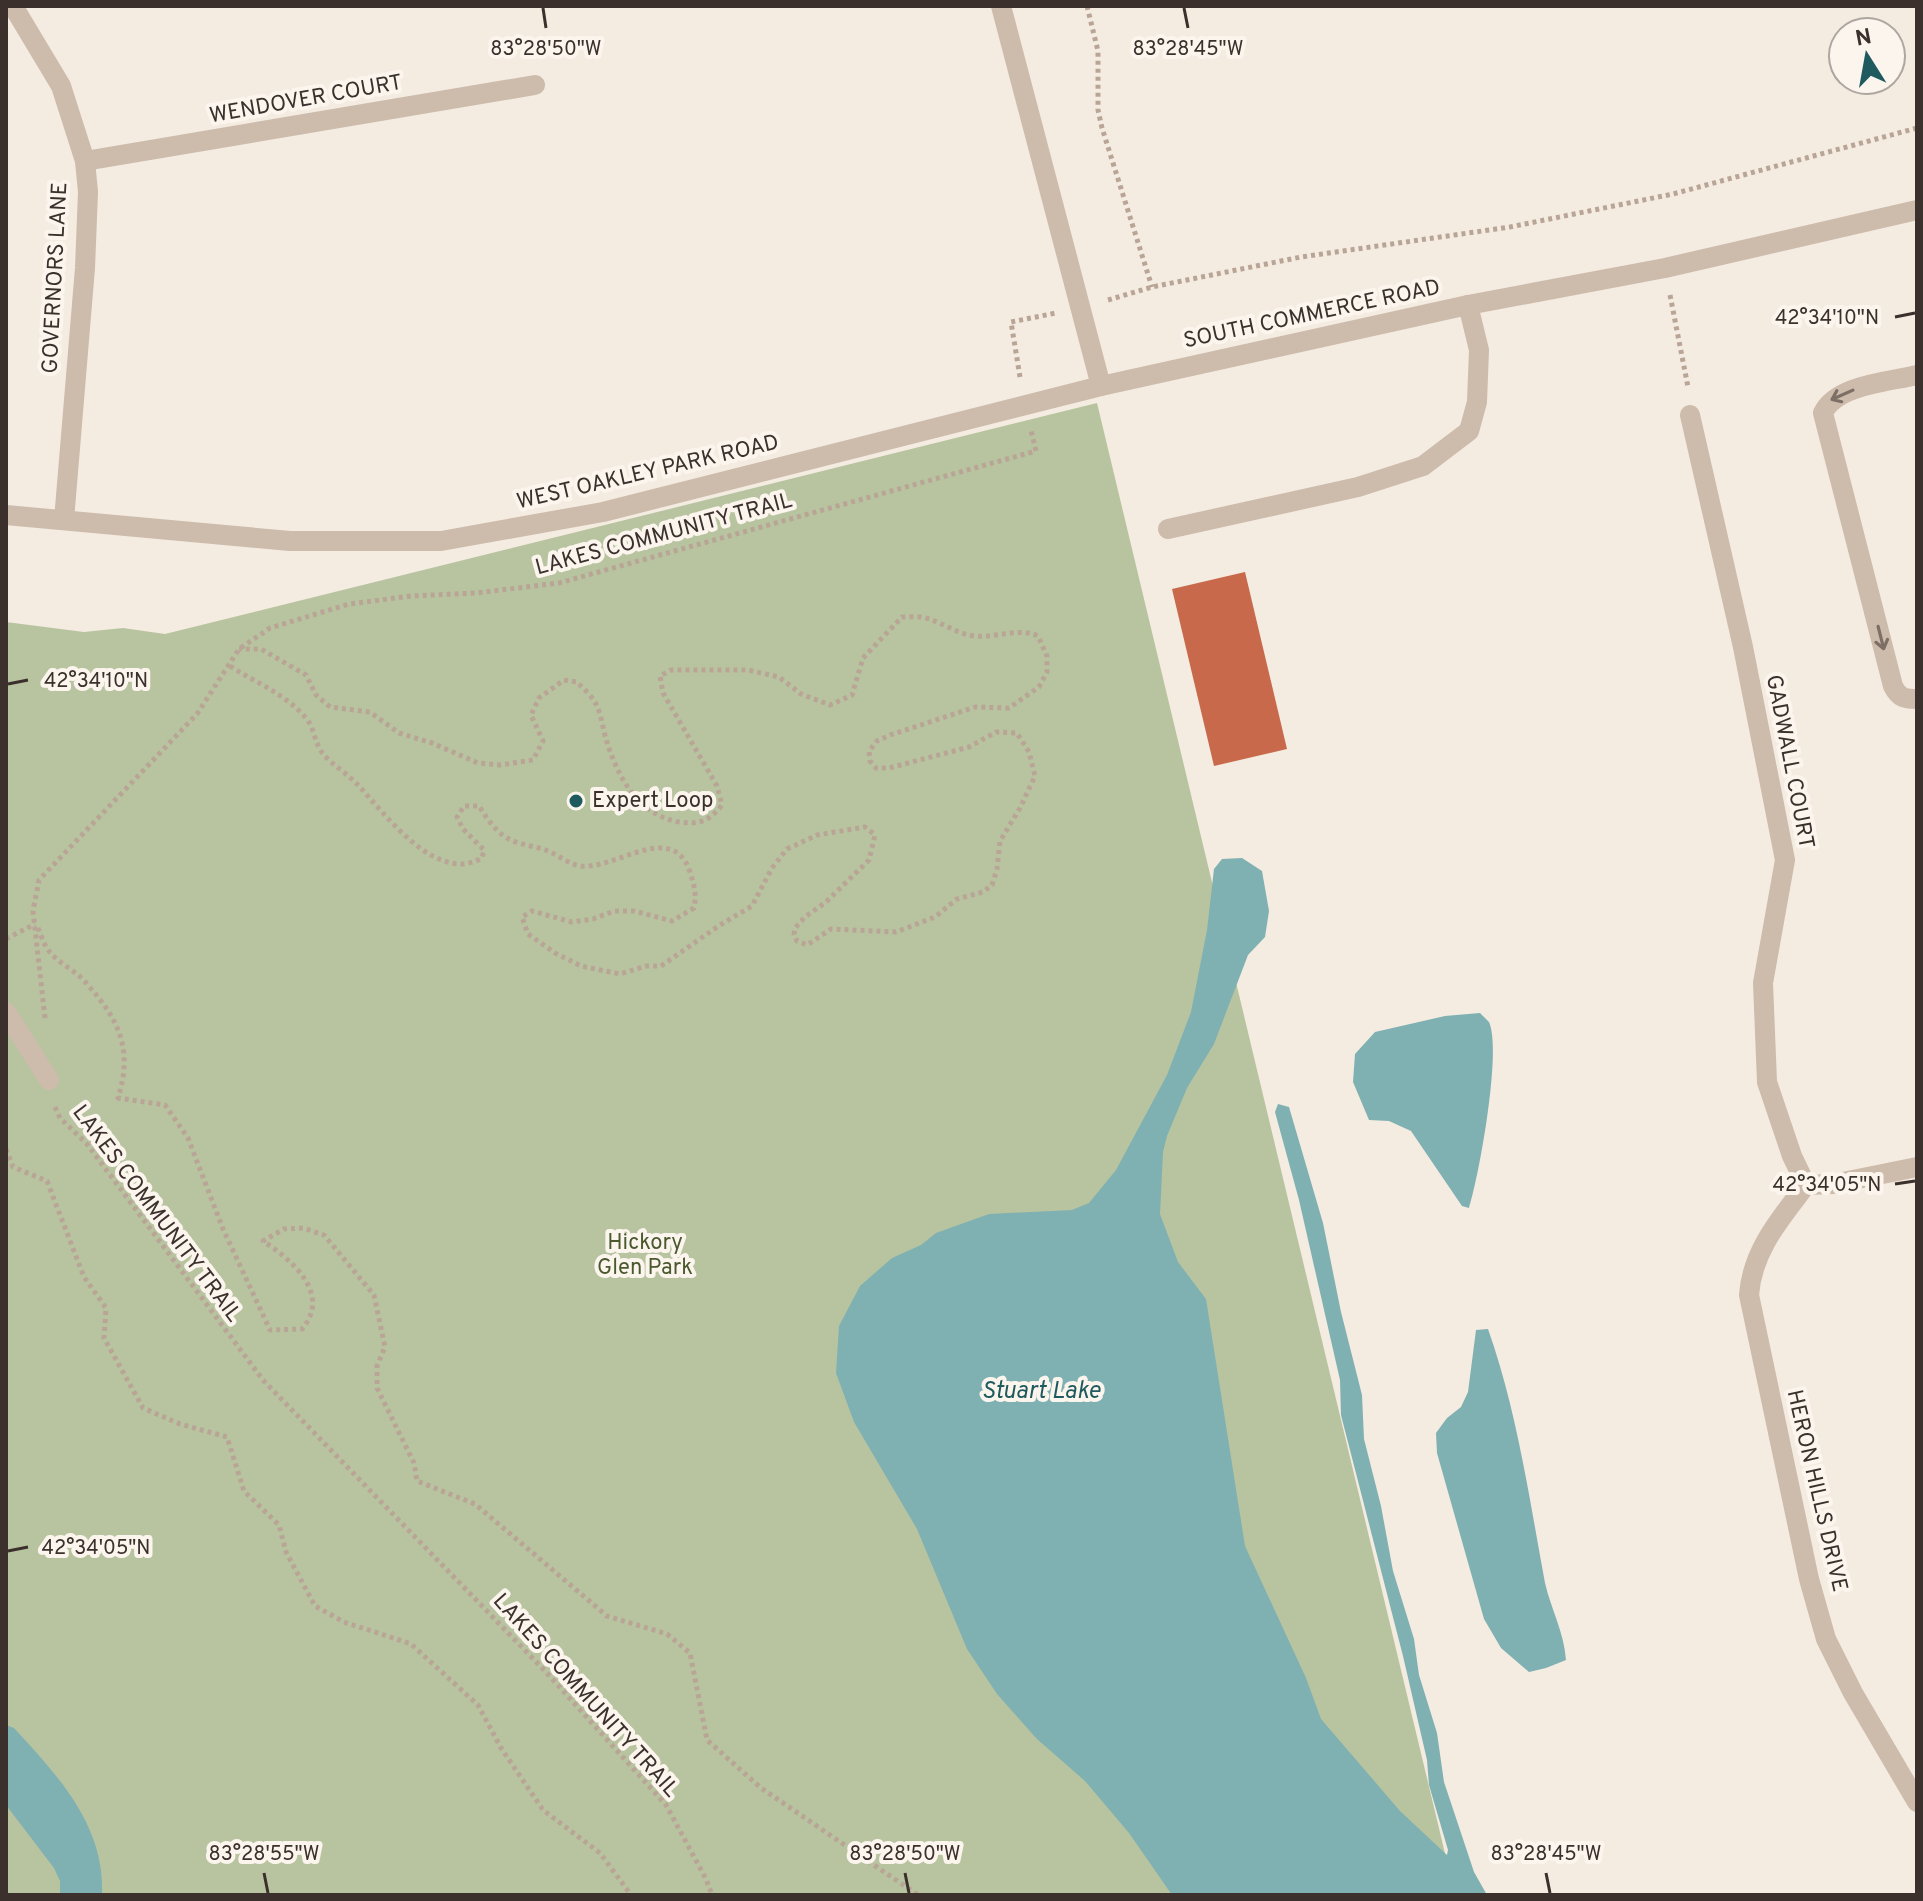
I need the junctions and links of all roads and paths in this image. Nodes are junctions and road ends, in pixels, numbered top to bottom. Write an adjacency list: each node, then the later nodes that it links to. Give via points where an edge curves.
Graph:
1 (13, 6): 6 (street, GOVERNORS LANE, via 61,86)
2 (1001, 6): 11 (street)
3 (1087, 6): 9 (path, via 1098,51 1102,128)
4 (535, 85): 6 (street, WENDOVER COURT)
5 (1917, 128): 9 (path, via 1643,200)
6 (85, 161): 17 (street, GOVERNORS LANE, via 85,268)
7 (1917, 210): 8 (street, SOUTH COMMERCE ROAD)
8 (1665, 268): 10 (street, SOUTH COMMERCE ROAD); 15 (path)
9 (1152, 287): 11 (path)
10 (1468, 305): 13 (street, SOUTH COMMERCE ROAD); 18 (street, via 1479,350 1477,402 1469,431 1423,466 1358,487)
11 (1080, 308): 13 (street); 14 (path, via 1011,322)
12 (1917, 375): 21 (street, one-way to 21, via 1845,392 1828,402 1823,413 1893,686 1897,695)
13 (1101, 386): 14 (street, WEST OAKLEY PARK ROAD)
14 (1025, 405): 17 (street, WEST OAKLEY PARK ROAD, via 603,512 441,541 290,541); 19 (path, LAKES COMMUNITY TRAIL, via 1036,451 559,583 349,604 270,628)
15 (1690, 415): 29 (street, GADWALL COURT, via 1785,860 1763,983 1767,1082)
16 (6, 515): 17 (street, WEST OAKLEY PARK ROAD)
17 (64, 520)
18 (1168, 529)
19 (239, 649): 20 (path, LAKES COMMUNITY TRAIL); 20 (path, via 261,649 306,675 330,707 370,712 399,733 478,763 533,760 543,741 531,715 539,698 564,680 577,682 596,703 612,756 640,804 663,819 690,823 710,819 722,805 717,786 663,693 660,676 671,670 748,670 779,677 801,694 830,705 852,695 863,658 902,617 923,617 972,636 1027,631 1038,636 1047,672 1039,687 1009,708 975,707 890,735 869,751 876,768 889,768 969,747 996,732 1017,733 1035,776 1000,841 992,885 983,892 957,899 935,917 896,932 831,929 807,945 797,941 795,928 869,860 875,835 865,827 817,835 787,849 752,906 661,966 620,974 581,966 555,953 528,934 522,917 532,911 572,922 634,911 672,921 694,908 697,893 679,854 658,847 632,851 602,865 577,865 507,838 479,806 464,806 457,817 484,850 482,858 472,864 432,857 322,753 308,720 280,693)
20 (230, 666): 22 (path, LAKES COMMUNITY TRAIL, via 197,714 39,880)
21 (1917, 699)
22 (35, 924): 23 (path); 25 (path, LAKES COMMUNITY TRAIL); 33 (path, via 49,951 87,983 117,1026 125,1047 118,1098 165,1105 188,1138 270,1330 302,1329 312,1317 313,1299 295,1265 263,1241 284,1229 324,1235 374,1295 385,1347 377,1366 377,1388 414,1463 417,1481 475,1504 607,1616 667,1634 690,1653 707,1740 761,1788)
23 (6, 939)
24 (6, 1012): 26 (street)
25 (45, 1023)
26 (49, 1080): 32 (path, LAKES COMMUNITY TRAIL, via 60,1118 87,1144 263,1380 545,1671 666,1805)
27 (6, 1149): 31 (path, via 13,1167 47,1181 84,1277 106,1308 104,1338 143,1408 227,1437 244,1491 279,1525 286,1552 315,1606 344,1622 411,1644 478,1705 543,1810 600,1853)
28 (1917, 1167): 29 (street)
29 (1806, 1185): 30 (street, HERON HILLS DRIVE, via 1756,1259 1749,1295 1826,1639)
30 (1917, 1802)
31 (631, 1895)
32 (712, 1895)
33 (918, 1895)

